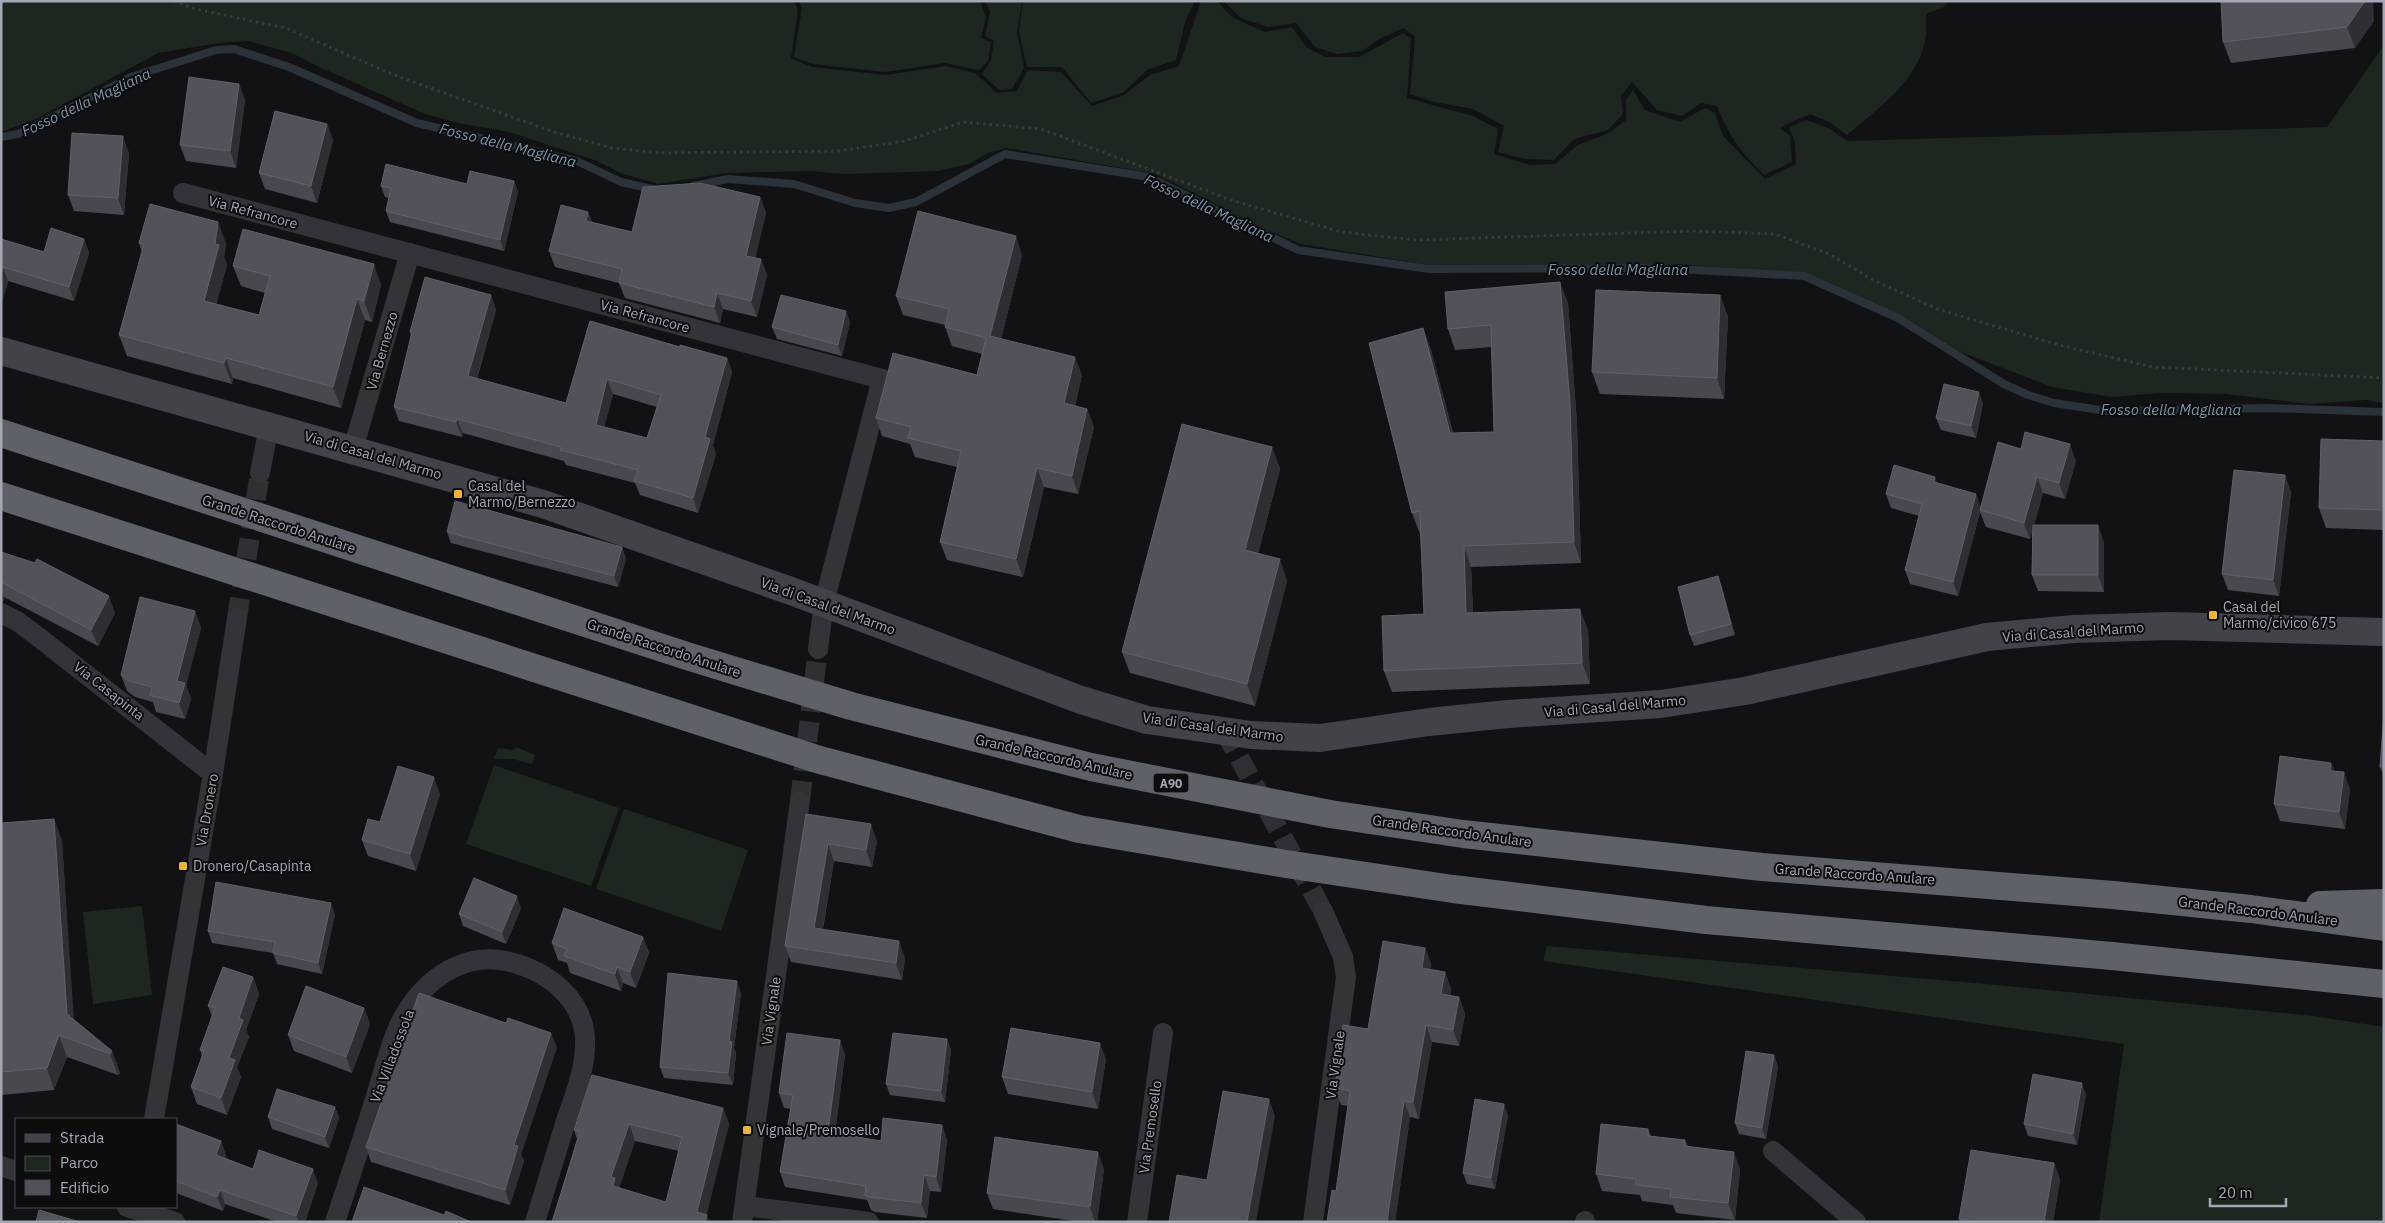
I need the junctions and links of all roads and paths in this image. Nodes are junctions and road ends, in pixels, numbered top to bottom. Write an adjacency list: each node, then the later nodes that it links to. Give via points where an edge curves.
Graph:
1 (174, 1): 5 (path, via 195,9 286,28 394,75 557,133 612,148 662,153 838,152 905,141 963,122 1041,129 1231,200 1341,232 1416,240 1692,230 1775,234 1829,254 1875,281 1940,310 2153,367)
2 (183, 193): 3 (street, Via Refrancore)
3 (410, 253): 8 (street, Via Bernezzo); 11 (street, Via Refrancore, via 882,379)
4 (1, 350): 6 (main road, Via di Casal del Marmo)
5 (2384, 378)
6 (269, 426): 8 (main road, Via di Casal del Marmo); 9 (street)
7 (1, 433): 19 (highway, Grande Raccordo Anulare / A90, via 850,706 1091,767 1330,814 1463,834 1762,867)
8 (353, 449): 11 (main road, Via di Casal del Marmo, via 543,504)
9 (260, 473)
10 (1, 496): 22 (highway, via 820,760 1079,829 1453,889 1706,920)
11 (824, 604): 14 (main road, Via di Casal del Marmo, via 1082,700 1147,720 1282,738 1342,736 1508,714 1660,704 1745,691 1987,637 2074,628 2170,626); 15 (street)
12 (1, 614): 16 (street, Via Casapinta, via 41,638)
13 (237, 618): 16 (street, Via Dronero)
14 (2384, 632)
15 (818, 649)
16 (213, 774): 24 (street, Via Dronero)
17 (800, 801): 29 (street, Via Vignale)
18 (2384, 903): 19 (highway)
19 (2251, 909): 21 (highway, Grande Raccordo Anulare / A90)
20 (1323, 911): 35 (street, Via Vignale, via 1343,957 1346,977)
21 (2384, 927)
22 (2384, 984)
23 (1163, 1033): 34 (street, Via Premosello)
24 (154, 1118)
25 (1773, 1151): 36 (street)
26 (1, 1166): 27 (street)
27 (15, 1171)
28 (134, 1208): 30 (street)
29 (744, 1214): 33 (street)
30 (175, 1222)
31 (335, 1222): 32 (street, Via Villadossola, via 386,1063 407,1011 432,981 446,971 487,959 522,965 550,980 572,1001 585,1033 581,1074)
32 (534, 1222)
33 (870, 1222)
34 (1137, 1222)
35 (1313, 1222)
36 (1856, 1222)

